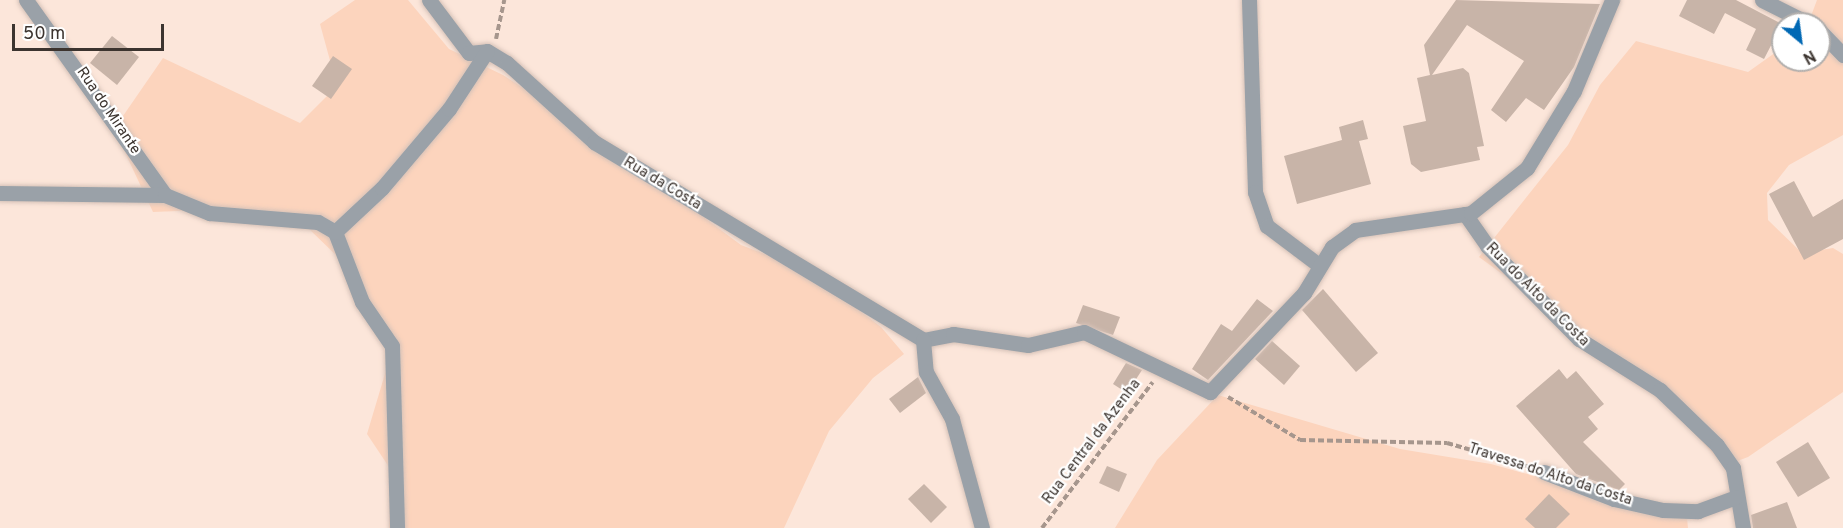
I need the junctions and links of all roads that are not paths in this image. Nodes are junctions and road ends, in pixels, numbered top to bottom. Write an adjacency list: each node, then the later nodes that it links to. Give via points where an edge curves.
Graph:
1 (26, 0): 11 (street, Rua do Mirante)
2 (429, 0): 8 (street, Rua da Costa, via 469,53)
3 (1249, 0): 14 (street, via 1255,192 1267,226)
4 (1612, 0): 12 (street, via 1574,91 1527,168)
5 (1762, 0): 6 (street)
6 (1786, 12)
7 (1831, 42): 9 (street)
8 (487, 51): 13 (street, via 449,109 382,188); 15 (street, Rua da Costa, via 594,142 660,186 814,271 879,318)
9 (1843, 55)
10 (0, 193): 11 (street)
11 (165, 195): 13 (street, via 209,213 318,222)
12 (1464, 214): 14 (street, via 1355,231 1332,247); 17 (street, Rua do Alto da Costa, via 1487,246 1579,339 1660,390 1718,445 1733,468)
13 (335, 232): 18 (street, via 362,302 392,346)
14 (1320, 266): 15 (street, via 1304,293 1210,392 1084,332 1028,345 953,334)
15 (923, 340): 19 (street, via 926,372 952,419)
16 (1544, 472): 17 (street, Travessa do Alto da Costa, via 1614,499 1662,510 1698,510)
17 (1736, 497): 20 (street, Rua do Alto da Costa)
18 (397, 528)
19 (982, 528)
20 (1743, 528)

